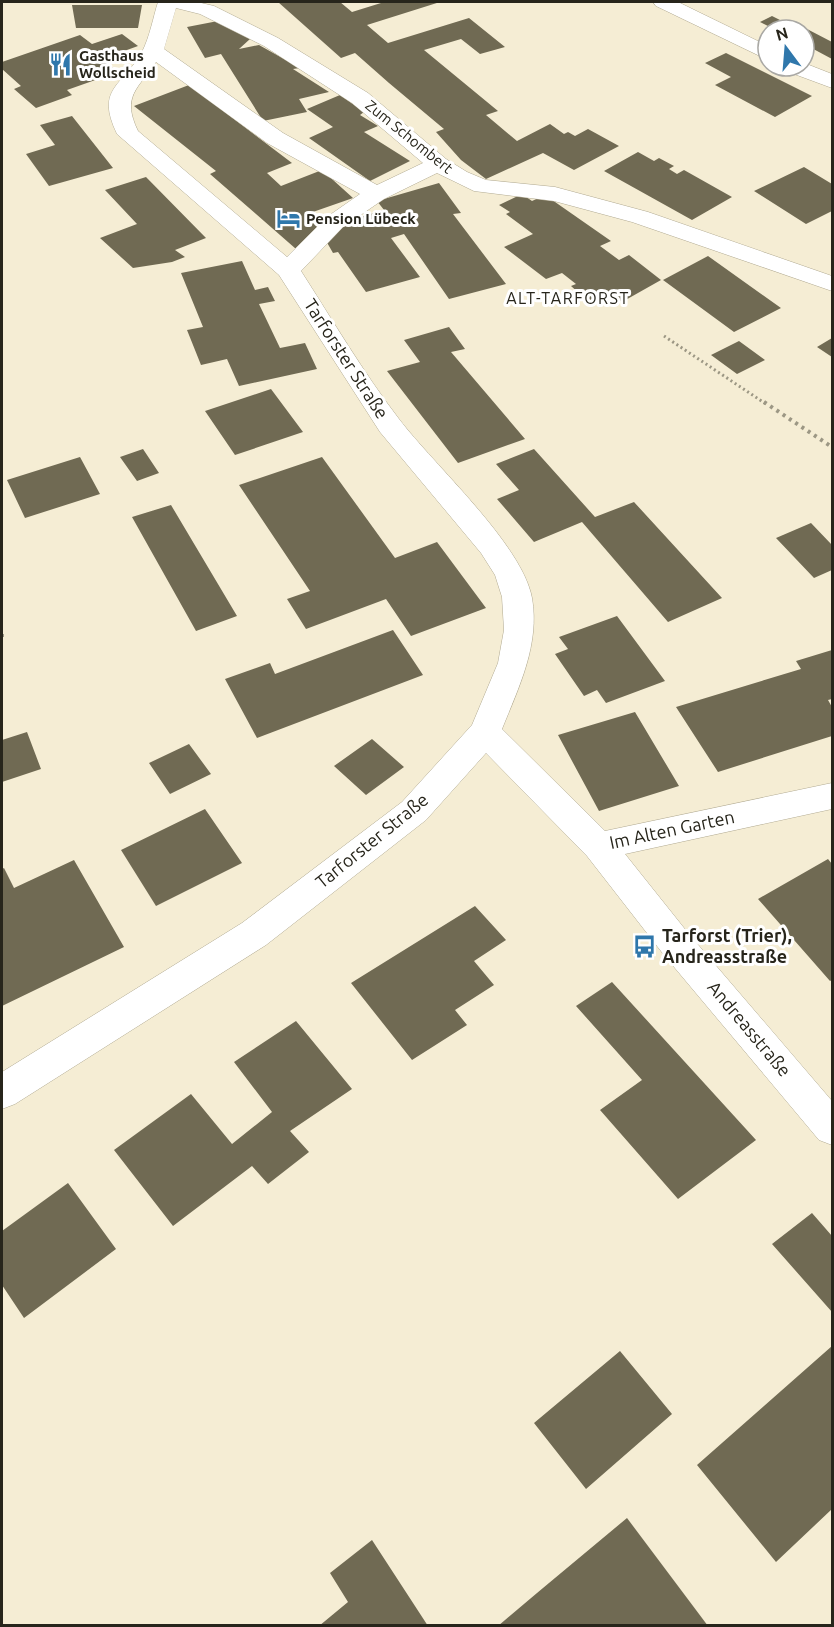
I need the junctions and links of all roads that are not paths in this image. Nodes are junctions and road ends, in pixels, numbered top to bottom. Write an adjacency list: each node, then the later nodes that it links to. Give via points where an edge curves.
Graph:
1 (168, 2): 7 (street, Tarforster Straße)
2 (175, 2): 10 (street, Zum Schombert, via 207,10 281,48 360,98)
3 (663, 2): 5 (street)
4 (723, 6): 5 (street)
5 (724, 34): 6 (street)
6 (756, 49)
7 (153, 51): 11 (street, via 275,138); 12 (street, Tarforster Straße, via 120,99 117,110 128,134)
8 (816, 75): 9 (street)
9 (832, 82)
10 (438, 164): 11 (street); 13 (street, Zum Schombert, via 482,186 555,194 640,217)
11 (376, 194): 12 (street, via 335,222)
12 (288, 270): 14 (street, Tarforster Straße, via 390,426 509,573 517,597 519,630 513,663)
13 (832, 284)
14 (485, 732): 16 (street, Im Alten Garten); 17 (street, Tarforster Straße, via 414,811 338,872 254,934)
15 (832, 796): 16 (street, Im Alten Garten)
16 (599, 846): 18 (street, Andreasstraße, via 676,944)
17 (2, 1092)
18 (832, 1128)

